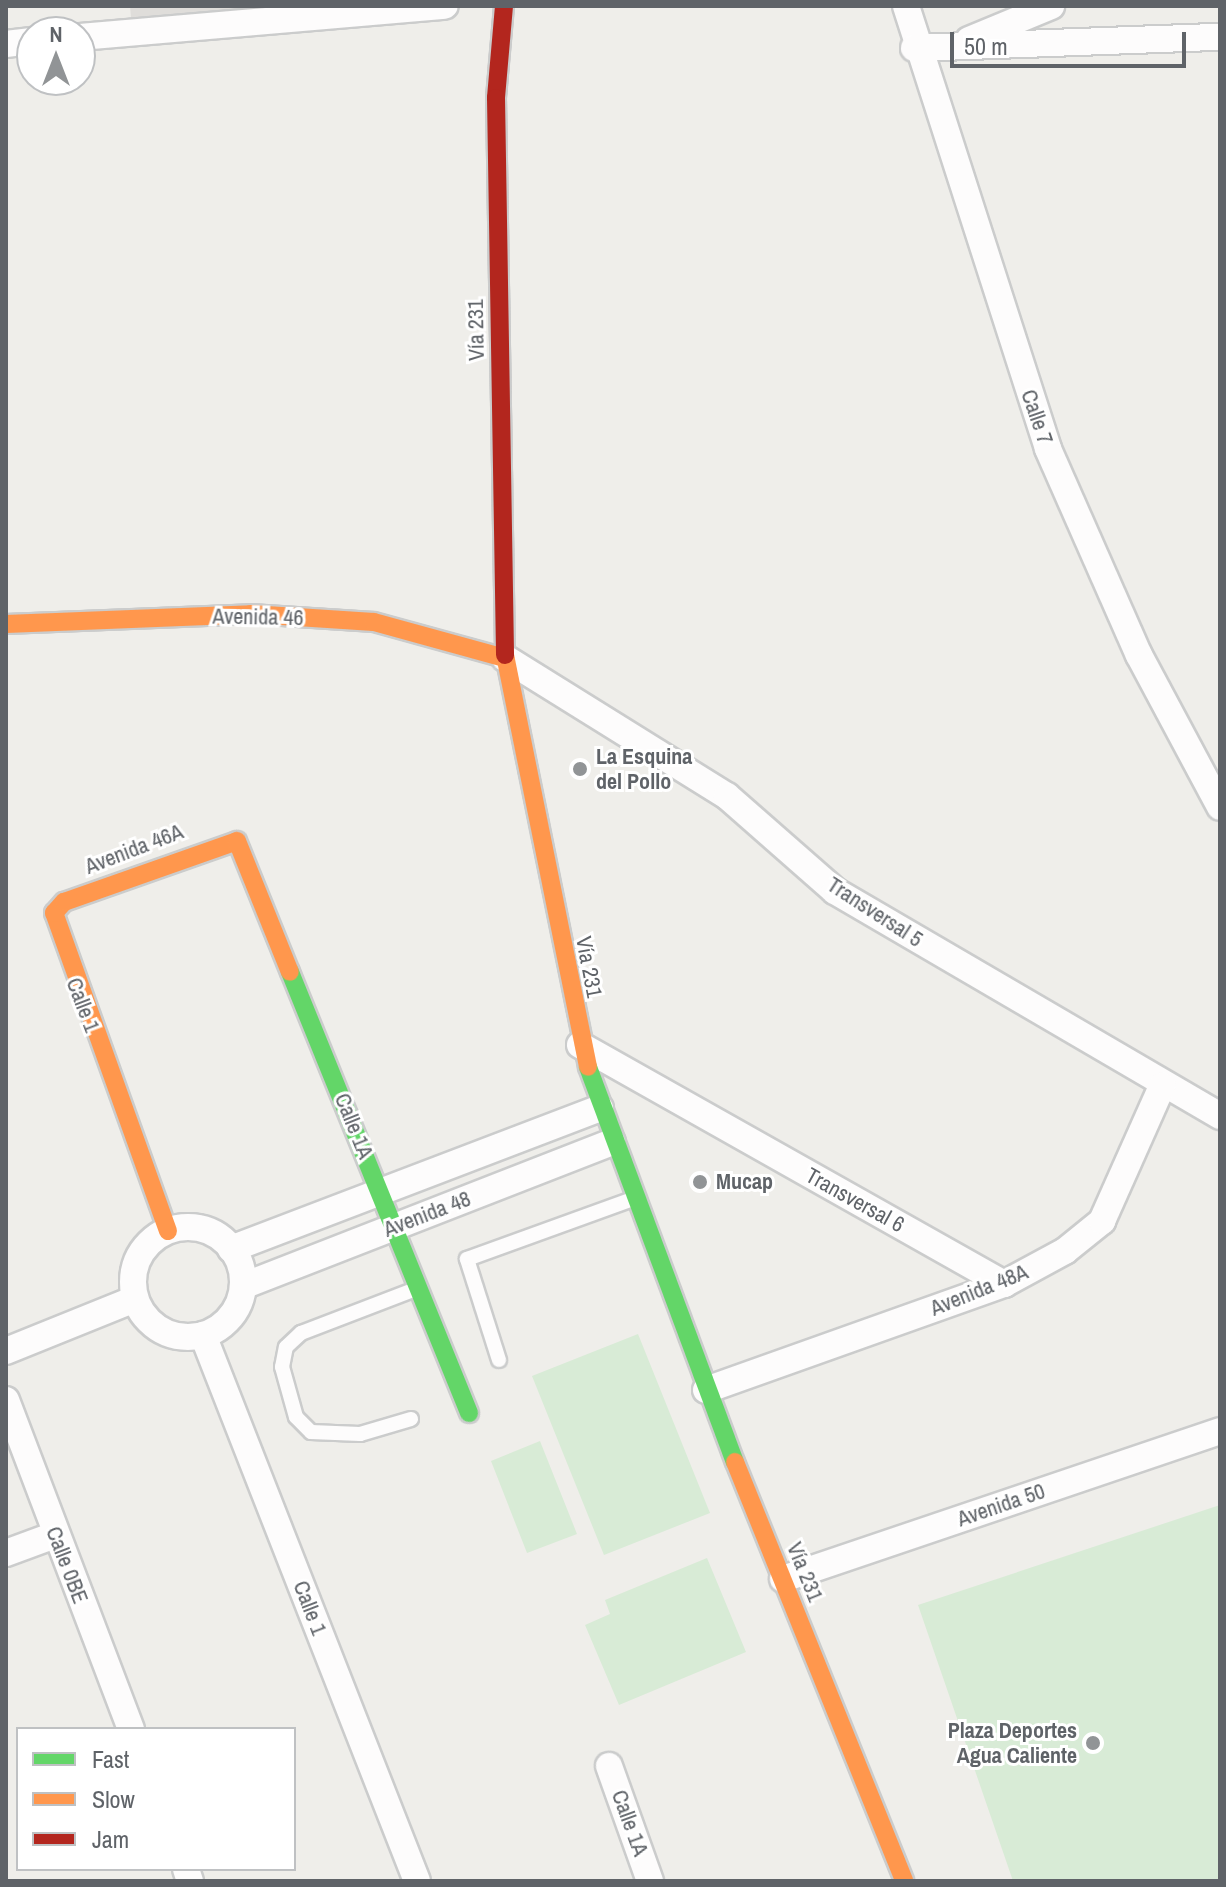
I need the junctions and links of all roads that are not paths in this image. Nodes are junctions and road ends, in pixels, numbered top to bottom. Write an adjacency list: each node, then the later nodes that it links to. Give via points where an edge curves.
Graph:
1 (445, 6): 5 (street)
2 (504, 6): 10 (main road, Vía 231, via 496,98)
3 (906, 6): 8 (street, Calle 7)
4 (1051, 6): 7 (street)
5 (96, 36)
6 (1220, 37): 7 (street)
7 (954, 46): 8 (street)
8 (914, 48): 11 (street, Calle 7, via 1048,449 1139,655)
9 (6, 624): 10 (main road, Avenida 46, via 251,614 374,622)
10 (505, 658): 14 (main road, Vía 231); 15 (street, Transversal 5, via 727,796 835,891)
11 (1220, 807)
12 (237, 841): 13 (main road, Avenida 46A, via 64,902); 19 (main road, Calle 1A)
13 (54, 913): 22 (main road, Calle 1, via 54,928)
14 (580, 1045): 16 (main road, Vía 231); 24 (street, Transversal 6)
15 (1162, 1086): 17 (street, Transversal 5); 24 (street, Avenida 48A, via 1102,1221)
16 (600, 1108): 18 (main road, Vía 231); 19 (street, Avenida 48)
17 (1220, 1116)
18 (612, 1142): 20 (main road, Vía 231); 21 (street, Avenida 48)
19 (380, 1192): 21 (main road, Calle 1A); 23 (street, Avenida 48)
20 (633, 1199): 30 (lane, via 467,1259); 31 (main road, Vía 231)
21 (395, 1227): 25 (street, Avenida 48); 26 (main road, Calle 1A)
22 (168, 1231): 23 (street, via 209,1232); 27 (street, via 138,1259)
23 (231, 1249): 25 (street)
24 (1004, 1284): 31 (street, Avenida 48A)
25 (243, 1286): 28 (street, via 231,1317)
26 (419, 1288): 33 (main road, Calle 1A); 34 (lane, via 301,1333 286,1347 282,1367 296,1417 311,1432 360,1434)
27 (135, 1299): 28 (street, via 155,1326); 29 (street)
28 (203, 1335): 41 (street, Calle 1)
29 (6, 1351)
30 (499, 1360)
31 (706, 1390): 38 (main road, Vía 231)
32 (6, 1400): 36 (street, Calle 0BE)
33 (469, 1413)
34 (411, 1419)
35 (1220, 1431): 38 (street, Avenida 50)
36 (55, 1535): 37 (street); 39 (street, Calle 0BE)
37 (6, 1553)
38 (783, 1579): 43 (main road, Vía 231)
39 (130, 1727)
40 (609, 1766): 42 (street, Calle 1A)
41 (417, 1881)
42 (650, 1881)
43 (904, 1881)

